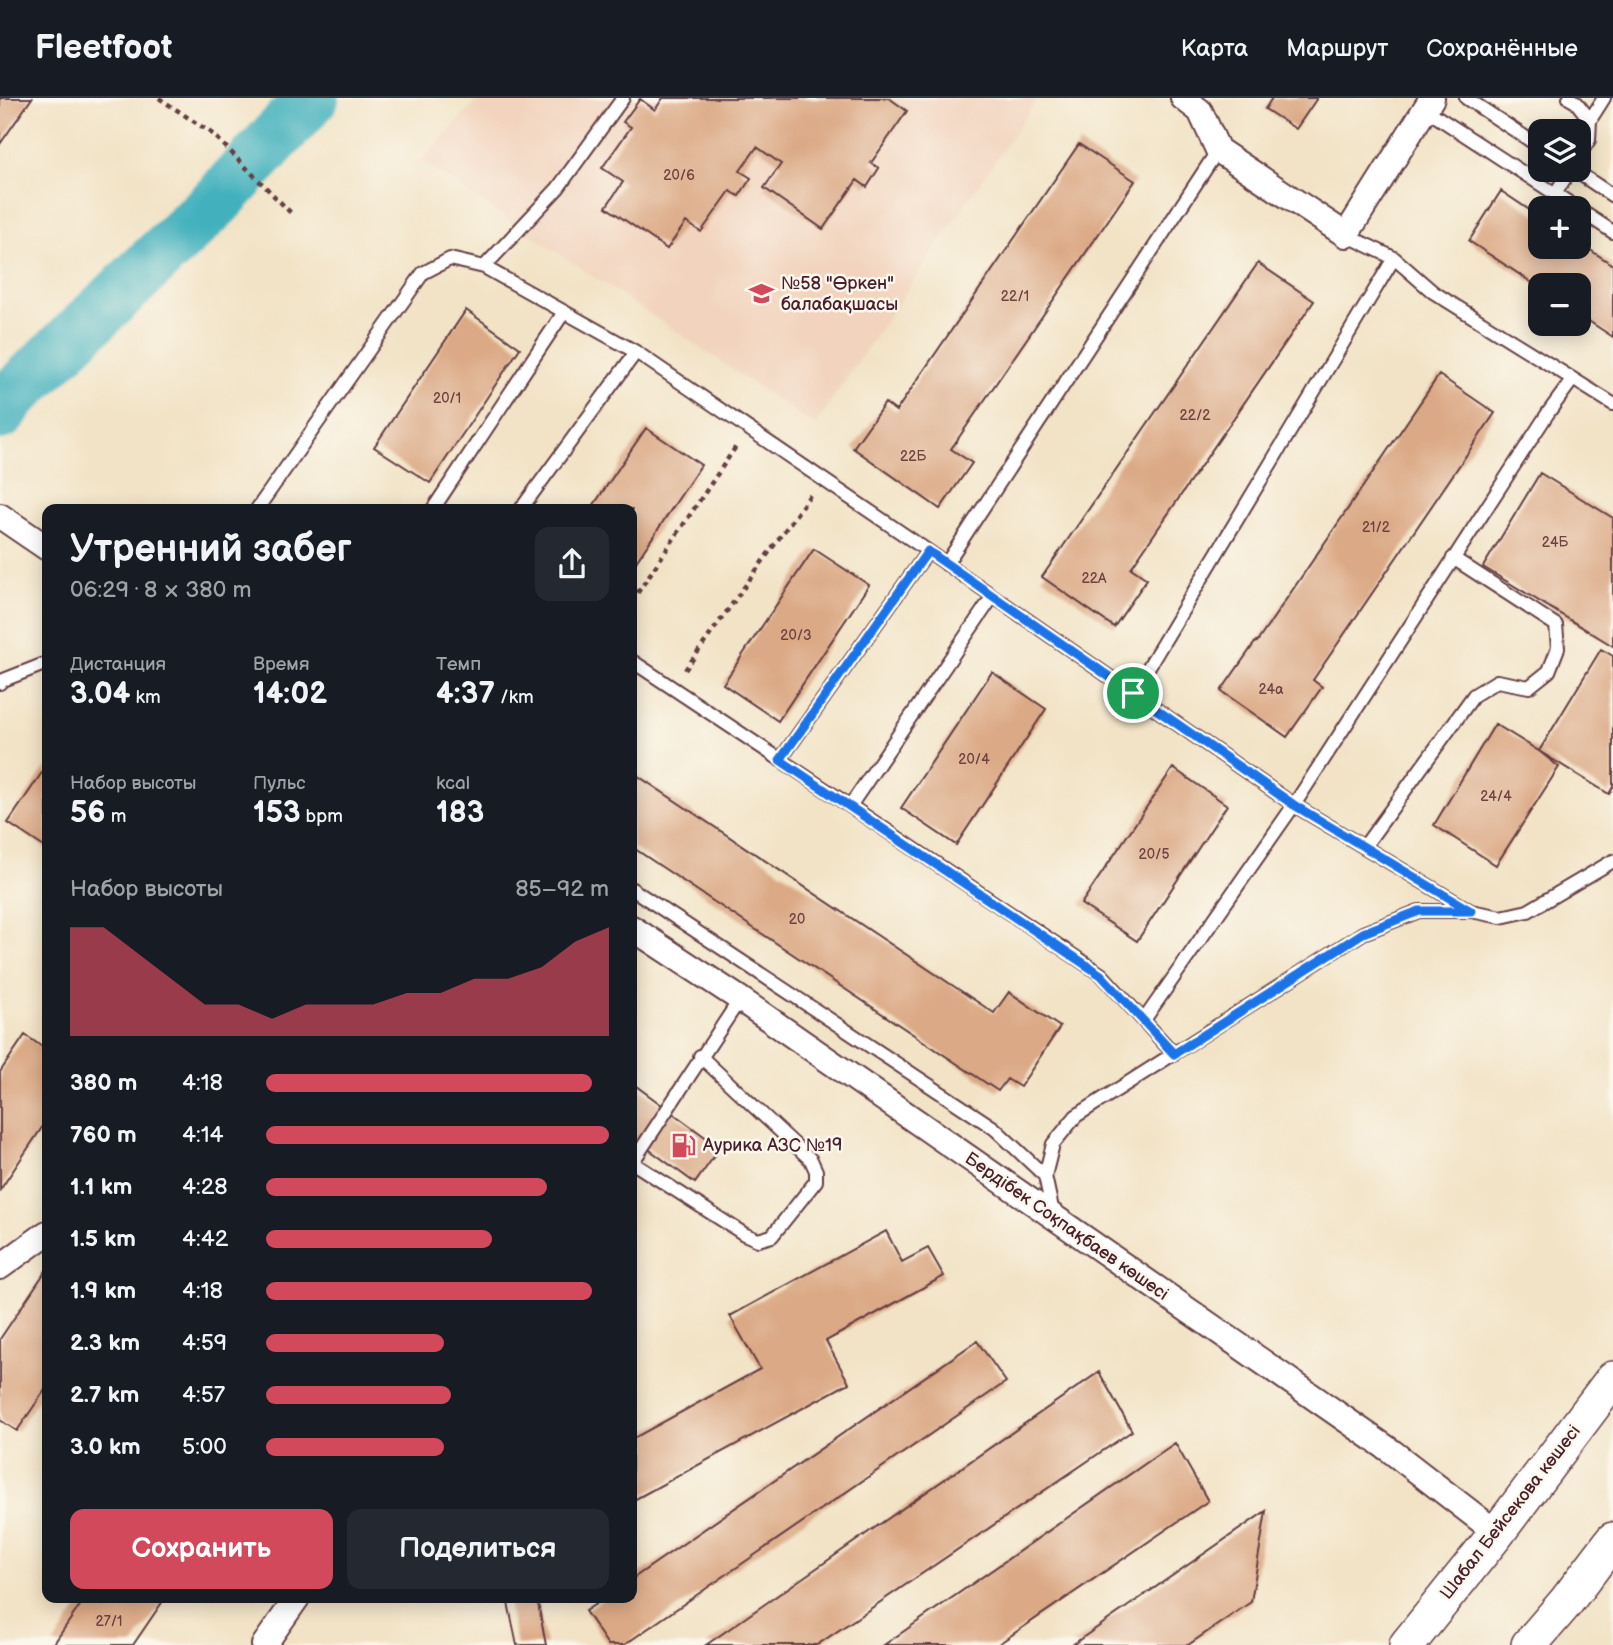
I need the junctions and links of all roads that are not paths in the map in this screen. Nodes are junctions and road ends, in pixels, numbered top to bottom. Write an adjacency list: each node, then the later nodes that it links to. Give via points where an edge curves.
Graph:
1 (623, 98): 20 (lane, via 558,188)
2 (1466, 98): 9 (lane)
3 (1569, 98): 7 (lane)
4 (1604, 98): 8 (lane)
5 (1198, 102): 10 (street)
6 (1429, 103): 13 (lane); 18 (street)
7 (1589, 119)
8 (1591, 119)
9 (1528, 139)
10 (1218, 150): 18 (street); 32 (lane)
11 (1564, 182): 13 (lane)
12 (1591, 182): 15 (lane)
13 (1555, 194): 14 (lane)
14 (1558, 196)
15 (1613, 196)
16 (1591, 218): 17 (lane)
17 (1613, 232)
18 (1346, 235): 19 (lane)
19 (1394, 258): 23 (lane, via 1433,292); 37 (lane)
20 (484, 267): 21 (lane); 25 (lane, via 450,259 423,273)
21 (564, 312): 22 (lane); 26 (lane)
22 (636, 352): 27 (lane); 30 (lane)
23 (1573, 379): 24 (lane); 31 (lane)
24 (1613, 404)
25 (261, 504)
26 (436, 504)
27 (525, 504)
28 (0, 516): 29 (street)
29 (42, 544)
30 (928, 551): 32 (lane); 38 (lane)
31 (1453, 558): 39 (lane); 41 (lane, via 1556,625 1558,648 1549,671 1529,687 1497,681 1474,695)
32 (946, 564): 33 (lane)
33 (993, 596): 37 (lane); 40 (lane)
34 (637, 664): 38 (lane)
35 (42, 665): 36 (lane)
36 (0, 683)
37 (1133, 693): 39 (lane)
38 (780, 760): 40 (lane)
39 (1294, 805): 41 (lane); 47 (lane)
40 (850, 806): 47 (lane, via 1101,975)
41 (1364, 847): 44 (lane)
42 (1613, 861): 44 (lane, via 1528,911 1501,917)
43 (637, 893): 52 (lane, via 994,1128)
44 (1471, 911): 48 (lane, via 1419,911 1363,933)
45 (637, 932): 46 (street, Бердібек Соқпақбаев көшесі)
46 (740, 999): 49 (lane); 53 (street, Бердібек Соқпақбаев көшесі)
47 (1144, 1020): 48 (lane)
48 (1174, 1054): 52 (lane, via 1076,1116 1053,1144)
49 (700, 1056): 50 (lane); 51 (lane, via 811,1160 816,1181 772,1236 758,1240)
50 (637, 1155)
51 (637, 1166)
52 (1045, 1176): 53 (lane)
53 (1053, 1216): 57 (street, Бердібек Соқпақбаев көшесі, via 1391,1451)
54 (42, 1237): 55 (street)
55 (0, 1267)
56 (1613, 1379): 57 (main road, Шабал Бейсекова көшесі)
57 (1497, 1533): 61 (main road, Шабал Бейсекова көшесі)
58 (1613, 1540): 62 (main road)
59 (294, 1603): 60 (street)
60 (264, 1645)
61 (1407, 1645)
62 (1529, 1645)

